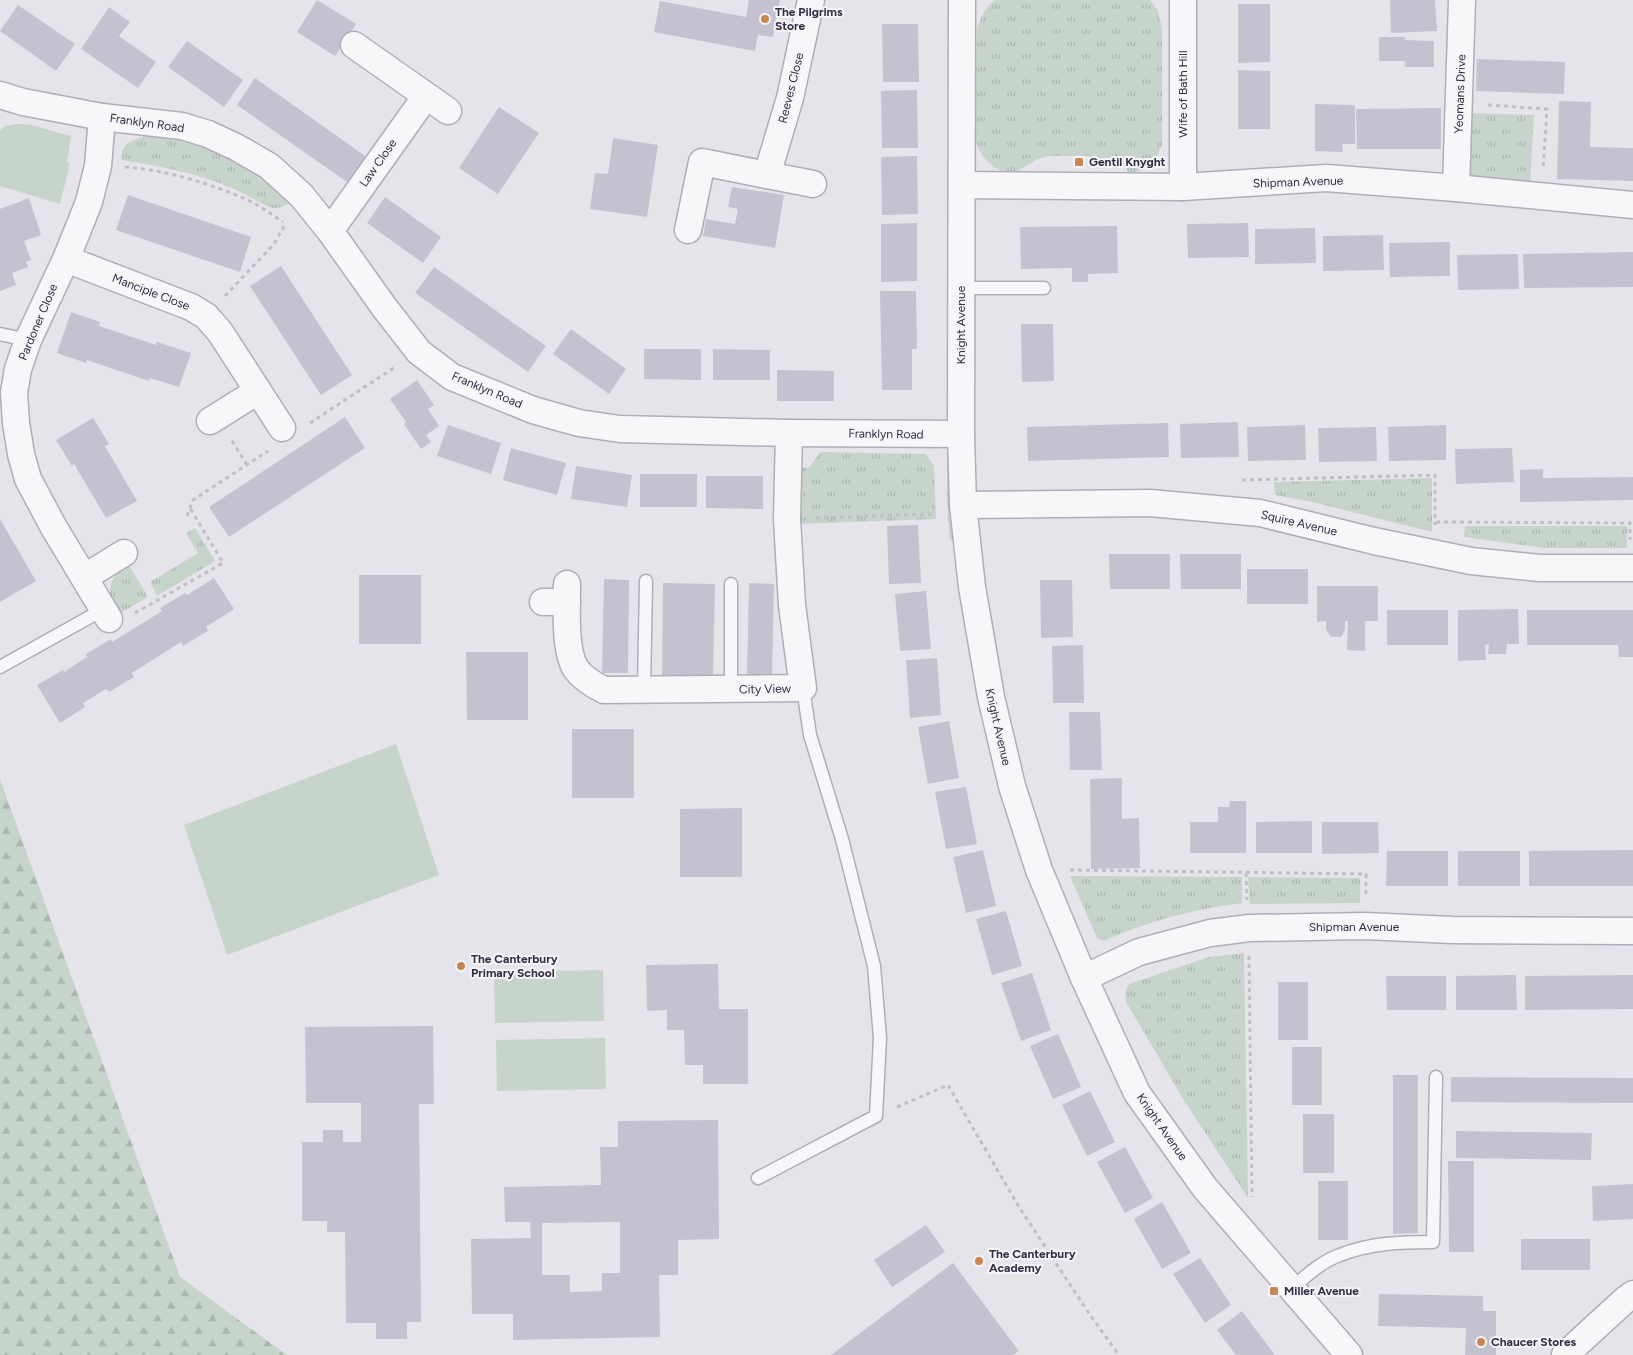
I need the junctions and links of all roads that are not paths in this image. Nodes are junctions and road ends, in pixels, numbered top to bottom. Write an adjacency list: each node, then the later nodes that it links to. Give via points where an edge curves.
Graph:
1 (811, 0): 10 (street, Reeves Close, via 790,98)
2 (962, 0): 12 (street, Knight Avenue)
3 (1183, 0): 13 (street, Wife of Bath Hill)
4 (1462, 0): 14 (street, Yeomans Drive)
5 (354, 45): 7 (street)
6 (0, 96): 9 (street, Franklyn Road)
7 (426, 96): 8 (street); 17 (street, Law Close)
8 (448, 111)
9 (102, 116): 17 (street, Franklyn Road, via 182,126 236,147 269,166 301,195); 18 (street, Pardoner Close, via 98,166 89,202)
10 (767, 175): 11 (street); 16 (street, via 702,162)
11 (813, 184)
12 (962, 185): 13 (street, Shipman Avenue); 19 (street, Knight Avenue)
13 (1183, 188): 14 (street, Shipman Avenue, via 1326,178)
14 (1456, 188): 15 (street, Shipman Avenue)
15 (1633, 205)
16 (688, 230)
17 (330, 231): 26 (street, Franklyn Road, via 418,352 452,377 533,410 620,429)
18 (66, 259): 22 (street, Pardoner Close); 23 (street, Manciple Close, via 191,306 206,316)
19 (961, 288): 20 (lane); 27 (street, Knight Avenue)
20 (1044, 288)
21 (0, 334): 22 (lane)
22 (28, 340): 31 (street, Pardoner Close, via 14,393 21,454 28,479)
23 (258, 391): 24 (street); 25 (street, Manciple Close)
24 (210, 421)
25 (282, 428)
26 (789, 433): 27 (street, Franklyn Road); 37 (street, City View, via 787,518 792,605)
27 (961, 434): 28 (street, Knight Avenue)
28 (951, 509): 30 (street, Squire Avenue, via 1150,503 1260,513 1471,561 1540,568); 41 (street, Knight Avenue, via 972,587 991,697 1012,786 1039,870)
29 (124, 553): 31 (street)
30 (1632, 568)
31 (85, 577): 35 (street, Pardoner Close)
32 (646, 581): 39 (lane)
33 (731, 584): 38 (lane)
34 (559, 596): 39 (street, City View, via 568,647 577,670 604,690)
35 (114, 615): 36 (lane)
36 (0, 667)
37 (803, 688): 38 (street, City View); 43 (lane, via 810,735 842,839 874,966 880,1038 876,1116)
38 (731, 689): 39 (street, City View)
39 (644, 690)
40 (1633, 931): 41 (street, Shipman Avenue, via 1366,926 1249,928 1210,933 1139,952)
41 (1084, 978): 44 (street, Knight Avenue, via 1137,1093 1205,1188)
42 (1436, 1076): 44 (lane, via 1432,1242 1396,1242 1338,1255)
43 (758, 1178)
44 (1292, 1288): 46 (street, Knight Avenue)
45 (1633, 1294): 47 (street)
46 (1349, 1355)
47 (1565, 1355)

